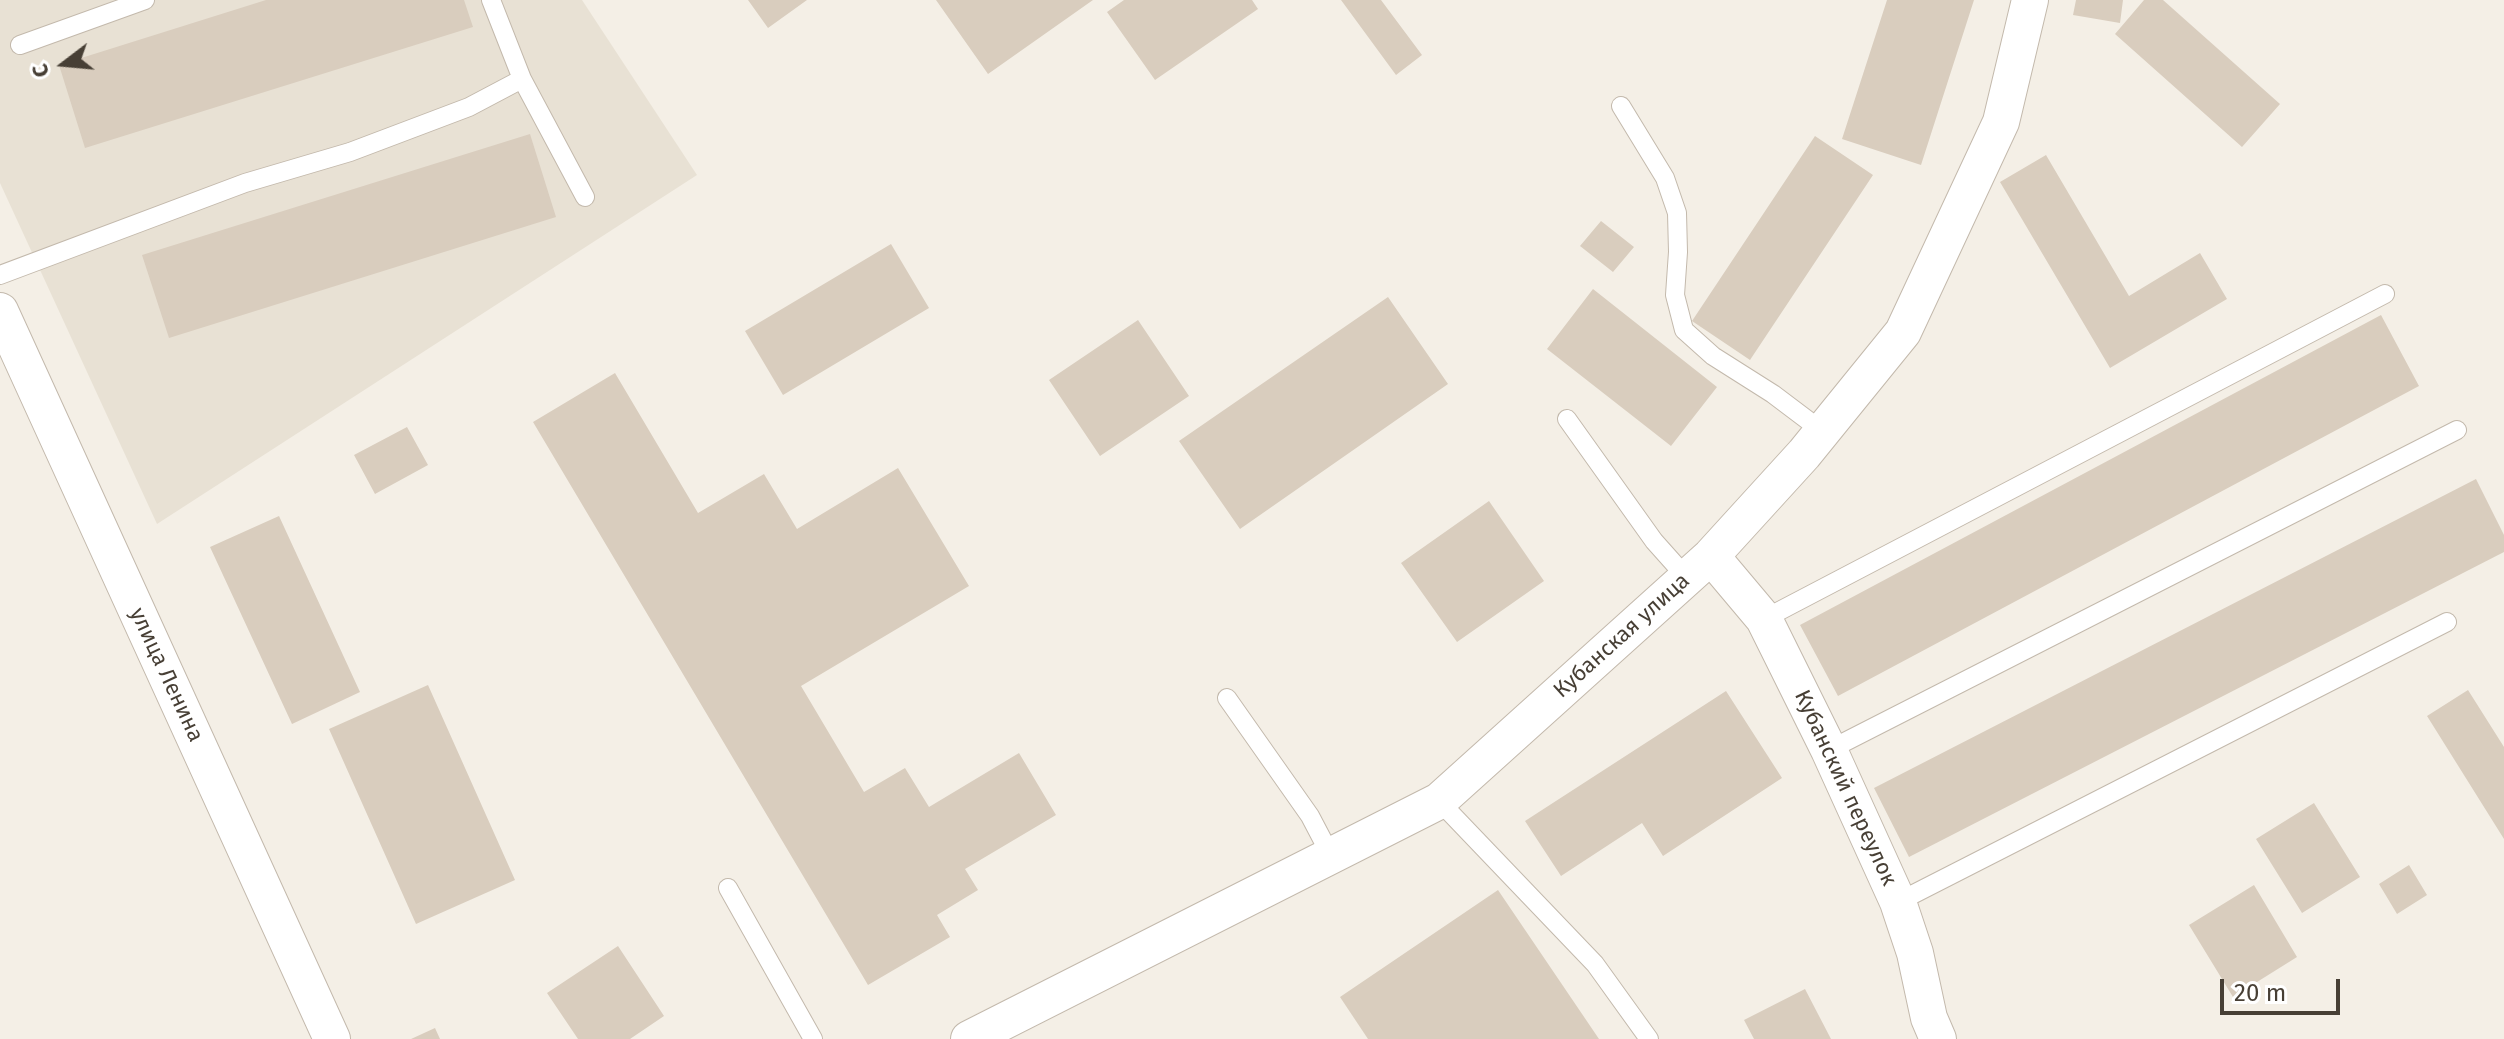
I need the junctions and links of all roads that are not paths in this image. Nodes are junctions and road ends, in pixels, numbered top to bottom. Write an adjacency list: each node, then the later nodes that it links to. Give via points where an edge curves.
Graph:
1 (145, 0): 4 (lane)
2 (491, 0): 5 (lane)
3 (2030, 0): 13 (street, Кубанская улица, via 2001,122 1903,332)
4 (20, 45)
5 (522, 79): 7 (lane); 8 (lane, via 469,107 350,152 245,183)
6 (1621, 106): 13 (lane, via 1665,178 1677,213 1675,295 1684,330)
7 (585, 197)
8 (0, 275)
9 (2385, 294): 15 (lane)
10 (0, 311): 23 (street, улица Ленина)
11 (1567, 419): 14 (lane, via 1654,541)
12 (2457, 430): 18 (lane)
13 (1822, 431): 14 (street, Кубанская улица)
14 (1699, 567): 15 (street, Кубанский переулок); 19 (street, Кубанская улица)
15 (1764, 619): 18 (street, Кубанский переулок)
16 (2447, 622): 22 (lane)
17 (1227, 698): 20 (lane, via 1310,816)
18 (1829, 750): 22 (street, Кубанский переулок)
19 (1439, 801): 20 (street, Кубанская улица); 26 (lane, via 1595,964)
20 (1331, 856): 25 (street, Кубанская улица)
21 (728, 888): 24 (lane)
22 (1898, 902): 27 (street, Кубанский переулок)
23 (332, 1039)
24 (813, 1039)
25 (969, 1039)
26 (1649, 1039)
27 (1938, 1039)

